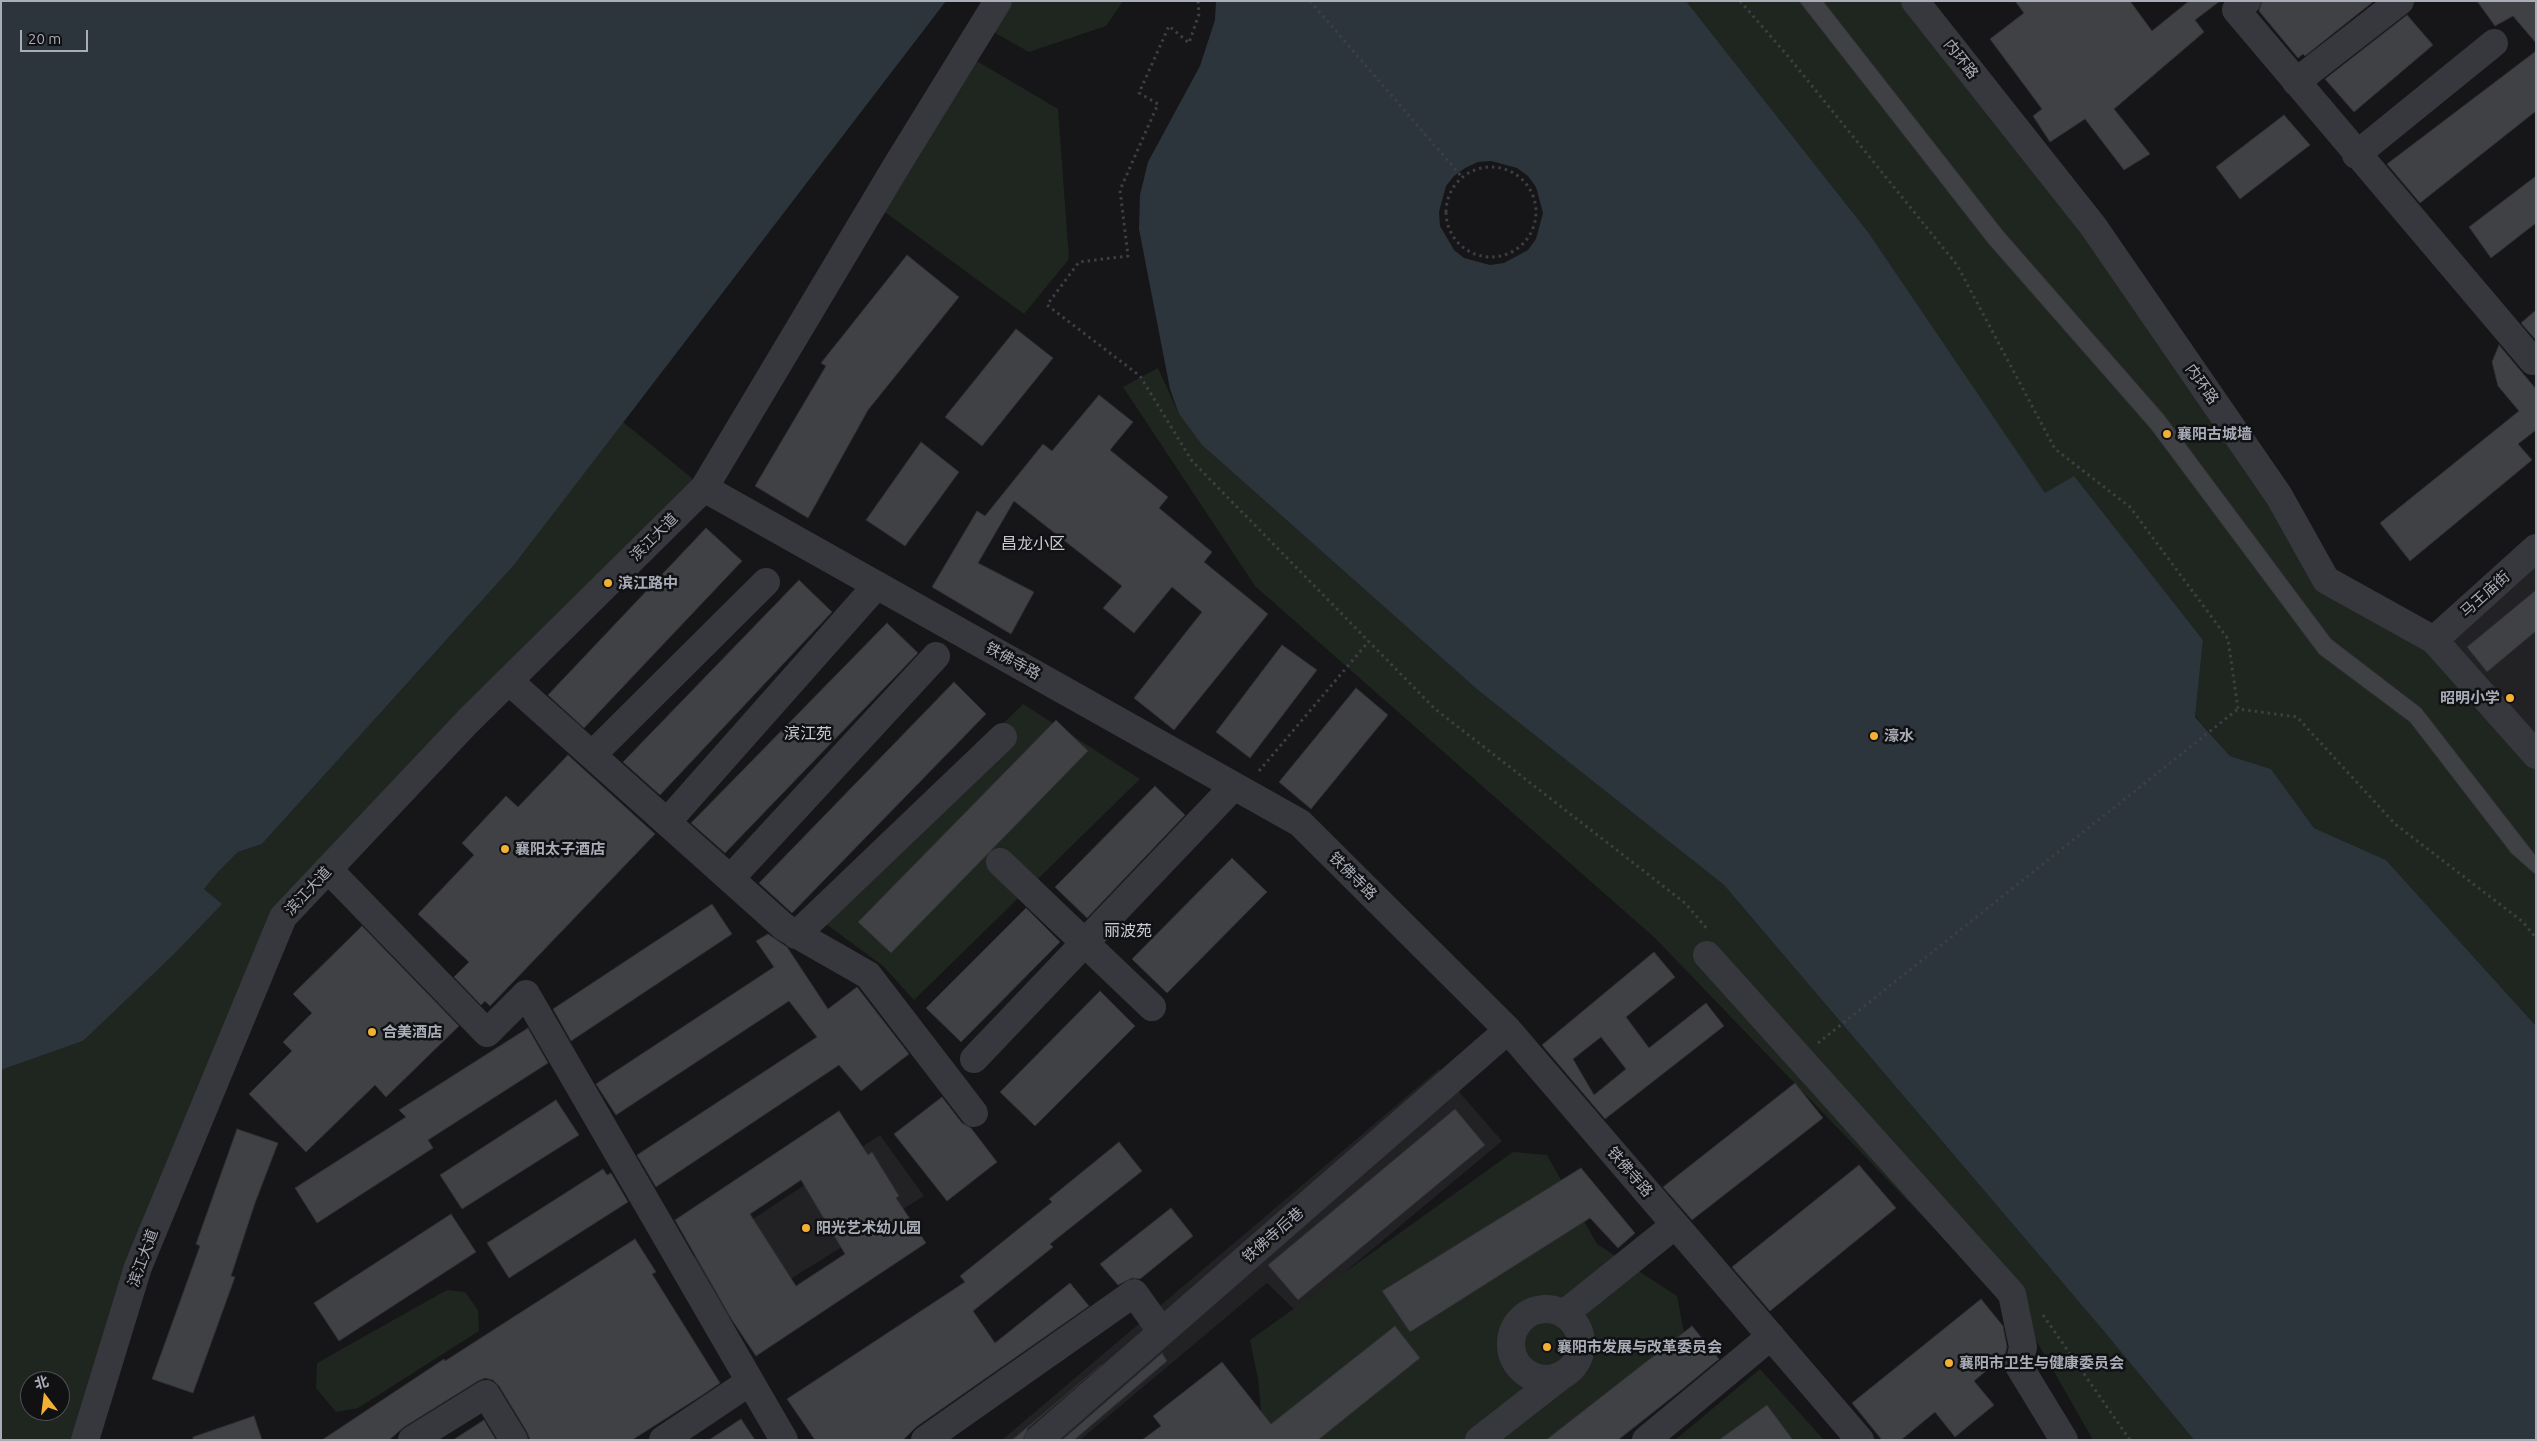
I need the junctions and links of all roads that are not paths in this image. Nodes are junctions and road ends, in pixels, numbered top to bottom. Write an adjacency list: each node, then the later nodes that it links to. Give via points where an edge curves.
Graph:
1 (998, 1): 9 (street, 滨江大道)
2 (1915, 1): 13 (street, 内环路, via 2093,226 2279,496 2326,580)
3 (2247, 1): 6 (street, via 2236,10)
4 (2400, 1): 6 (street)
5 (2494, 43): 7 (street)
6 (2296, 82): 7 (street)
7 (2356, 155): 8 (street, via 2533,361)
8 (2536, 358)
9 (704, 488): 12 (street, 铁佛寺路); 15 (street, 滨江大道)
10 (2536, 548): 13 (street, 马王庙街)
11 (766, 582): 17 (street)
12 (878, 585): 19 (street, 铁佛寺路); 20 (street)
13 (2434, 640): 18 (street, 内环路)
14 (936, 656): 23 (street)
15 (509, 681): 17 (street); 22 (street, 滨江大道)
16 (1002, 737): 24 (street)
17 (592, 755): 20 (street)
18 (2536, 755)
19 (1238, 788): 25 (street); 28 (street, 铁佛寺路, via 1300,823)
20 (667, 822): 23 (street)
21 (1000, 862): 25 (street)
22 (328, 869): 37 (street, 滨江大道, via 283,917 138,1267); 41 (street, via 487,1033 526,994)
23 (730, 879): 24 (street)
24 (796, 934): 30 (street, via 868,975)
25 (1086, 942): 27 (street); 29 (street)
26 (1709, 944): 47 (street, via 2012,1294 2022,1347 2020,1366)
27 (1152, 1007)
28 (1508, 1030): 31 (street, 铁佛寺路); 33 (street, 铁佛寺后巷)
29 (974, 1059)
30 (974, 1113)
31 (1675, 1225): 32 (street); 34 (street, 铁佛寺路)
32 (1564, 1314): 35 (street, via 1579,1330 1581,1342 1578,1359); 35 (street, via 1541,1309 1530,1313 1521,1320 1511,1340 1516,1362 1534,1377 1545,1379)
33 (1162, 1332): 42 (street, via 1134,1293); 43 (street, 铁佛寺后巷)
34 (1771, 1336): 45 (street); 46 (street, 铁佛寺路)
35 (1567, 1372): 44 (street)
36 (738, 1389): 40 (street)
37 (85, 1440)
38 (412, 1440): 39 (street, via 486,1394)
39 (514, 1440)
40 (663, 1440)
41 (784, 1440)
42 (925, 1440)
43 (1038, 1440)
44 (1479, 1440)
45 (1646, 1440)
46 (1860, 1440)
47 (2064, 1440)

